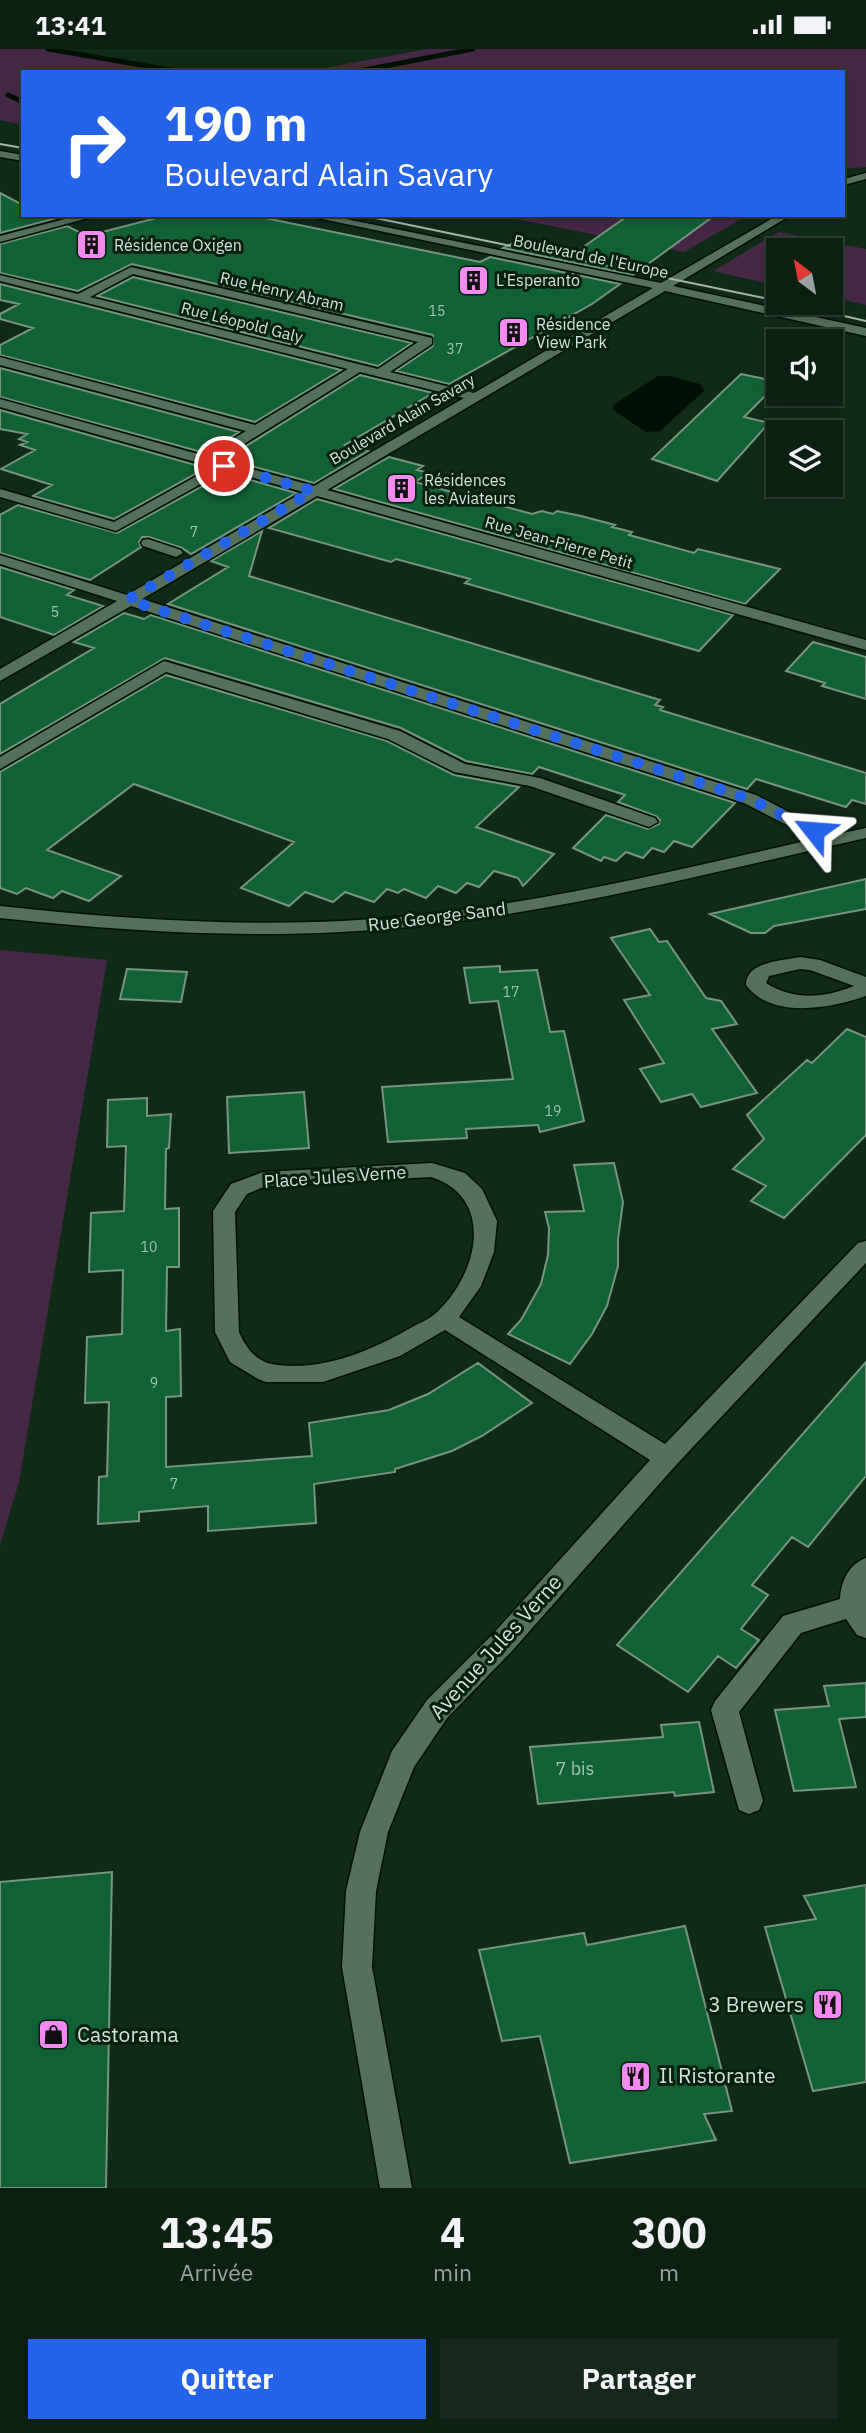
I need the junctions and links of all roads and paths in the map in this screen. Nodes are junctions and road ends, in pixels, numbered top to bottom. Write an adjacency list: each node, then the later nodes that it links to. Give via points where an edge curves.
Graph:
1 (0, 154): 2 (street)
2 (21, 158)
3 (866, 176): 4 (street)
4 (845, 184)
5 (845, 184): 6 (street)
6 (866, 189)
7 (86, 217): 10 (street)
8 (318, 217): 12 (street, Boulevard de l'Europe)
9 (783, 217): 12 (street, Boulevard Alain Savary)
10 (0, 239)
11 (0, 278): 13 (street, Rue Léopold Galy)
12 (664, 286): 14 (street, Boulevard de l'Europe); 18 (street, Boulevard Alain Savary)
13 (79, 298): 16 (street, Rue Léopold Galy); 17 (street, Rue Henry Abram, via 131,270 428,341)
14 (866, 332)
15 (0, 361): 20 (street)
16 (359, 367): 17 (street, Rue Léopold Galy); 20 (street)
17 (380, 373): 18 (street, Rue Léopold Galy)
18 (475, 397): 23 (street, Boulevard Alain Savary)
19 (0, 403): 21 (street, Rue Jean-Pierre Petit)
20 (257, 430): 21 (street)
21 (206, 461): 22 (street, Rue Jean-Pierre Petit)
22 (224, 466): 23 (street, Rue Jean-Pierre Petit); 24 (street, via 116,527)
23 (313, 491): 28 (street, Boulevard Alain Savary); 29 (street, Rue Jean-Pierre Petit)
24 (0, 492)
25 (148, 543): 26 (street)
26 (176, 553)
27 (0, 559): 28 (street)
28 (128, 600): 30 (street, Boulevard Alain Savary); 34 (street, via 750,799)
29 (866, 645)
30 (0, 676)
31 (0, 764): 32 (street, via 163,666 394,735 460,768 534,782)
32 (649, 822)
33 (866, 833): 34 (street, Rue George Sand)
34 (831, 841): 35 (street, Rue George Sand, via 605,893 477,914 354,926 232,930 99,924)
35 (0, 912)
36 (866, 1249): 38 (street, Avenue Jules Verne)
37 (445, 1319): 37 (street, Place Jules Verne, via 470,1286 483,1252 486,1221 474,1194 457,1178 432,1170 262,1179 239,1189 223,1211 228,1332 238,1356 266,1373 323,1373 392,1350); 38 (street)
38 (667, 1458): 42 (street, Avenue Jules Verne, via 437,1709 402,1760 374,1832 361,1891 357,1967)
39 (866, 1569): 40 (street, via 852,1590)
40 (860, 1616): 41 (street, via 792,1625 725,1710)
41 (749, 1801)
42 (396, 2188)

